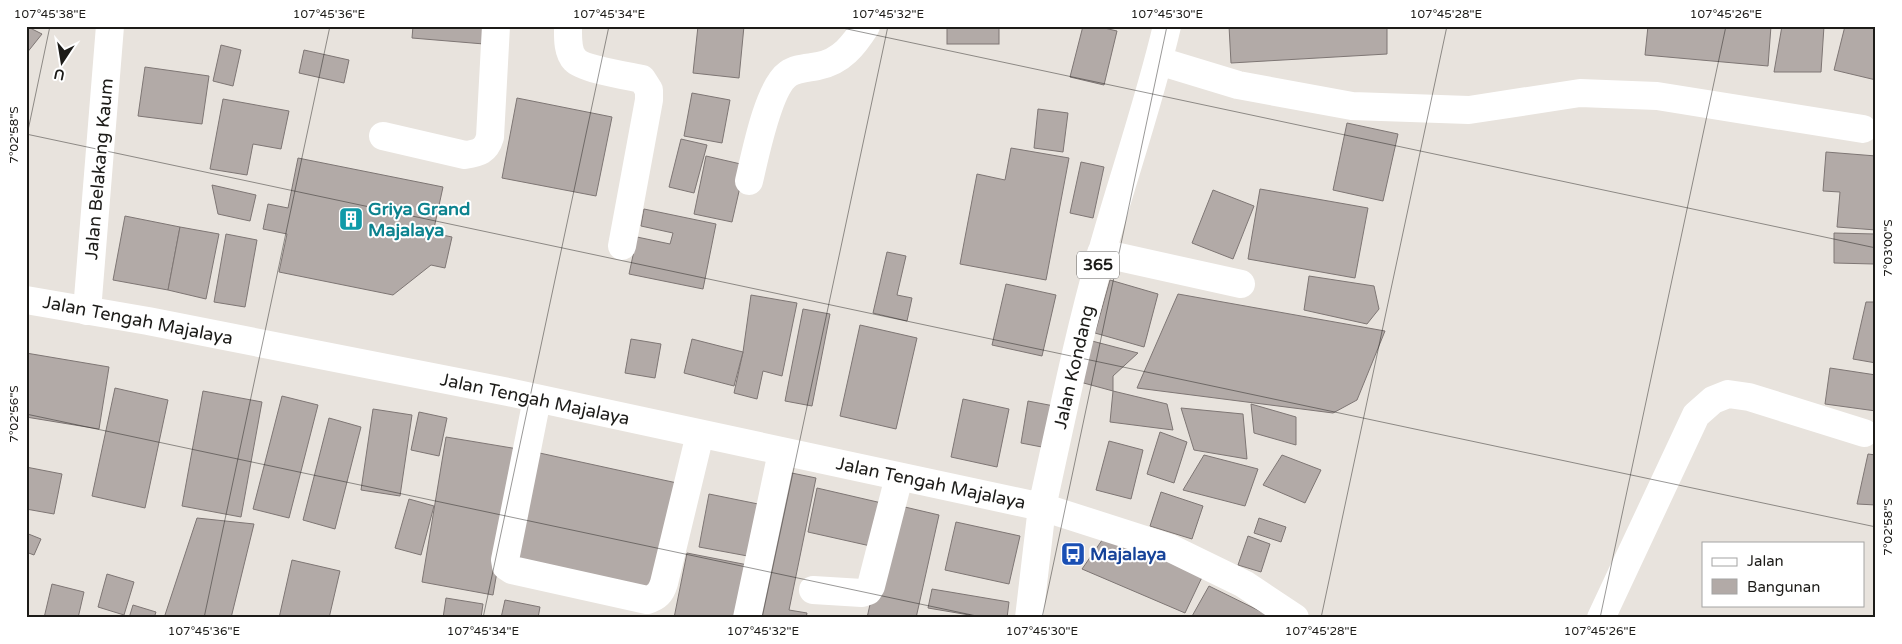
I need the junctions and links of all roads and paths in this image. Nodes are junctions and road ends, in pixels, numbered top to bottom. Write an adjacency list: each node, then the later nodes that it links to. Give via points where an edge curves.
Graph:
1 (110, 26): 14 (street, Jalan Belakang Kaum)
2 (496, 26): 8 (street, via 490,137 485,149 465,155)
3 (568, 26): 10 (street, via 568,41 574,60 583,66 642,79 649,90)
4 (866, 26): 9 (street, via 841,57 820,66 801,68 788,74 779,85 761,127)
5 (1166, 26): 6 (street, Jalan Kondang / 365)
6 (1159, 61): 7 (street, via 1238,85 1352,106 1468,110 1580,93 1658,96); 11 (street, Jalan Kondang / 365)
7 (1863, 129)
8 (383, 136)
9 (749, 180)
10 (622, 246)
11 (1101, 253): 12 (street); 20 (street, Jalan Kondang / 365)
12 (1242, 284)
13 (26, 300): 14 (street, Jalan Tengah Majalaya)
14 (87, 312): 15 (street, Jalan Tengah Majalaya)
15 (537, 398): 17 (street, Jalan Tengah Majalaya); 17 (street, via 506,566 646,600 657,596 664,583)
16 (1864, 433): 25 (street, via 1749,397 1728,394 1713,400 1696,414)
17 (700, 434): 18 (street, Jalan Tengah Majalaya)
18 (782, 452): 19 (street, Jalan Tengah Majalaya); 22 (street)
19 (900, 477): 20 (street, Jalan Tengah Majalaya); 21 (street, via 868,591)
20 (1042, 507): 23 (street, Jalan Kondang); 24 (street, Jalan Tengah Majalaya, via 1170,548 1244,584)
21 (814, 590)
22 (747, 618)
23 (1029, 618)
24 (1295, 618)
25 (1601, 618)

